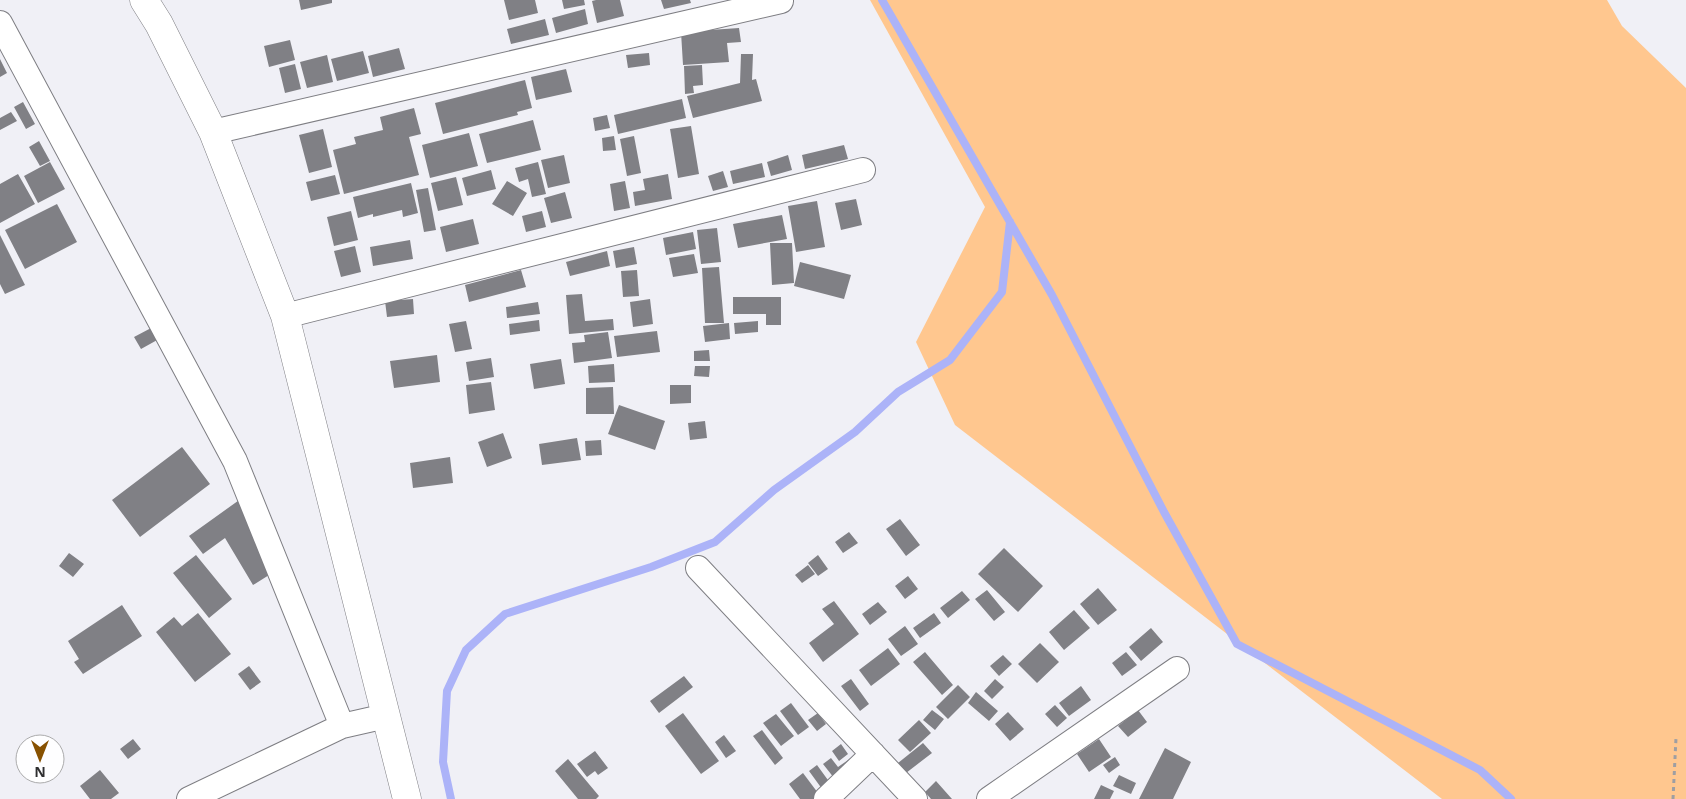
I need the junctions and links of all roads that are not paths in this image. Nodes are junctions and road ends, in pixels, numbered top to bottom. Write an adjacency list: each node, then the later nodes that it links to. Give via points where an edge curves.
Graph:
1 (144, 0): 4 (main road)
2 (781, 1): 4 (street)
3 (0, 23): 10 (street, via 235,461)
4 (212, 132): 6 (main road)
5 (863, 170): 6 (street)
6 (285, 316): 9 (main road)
7 (698, 568): 11 (street)
8 (1177, 669): 16 (street)
9 (386, 716): 10 (street); 13 (main road)
10 (342, 726): 12 (street)
11 (873, 754): 14 (street); 15 (street)
12 (189, 799)
13 (407, 799)
14 (826, 799)
15 (915, 799)
16 (989, 799)

